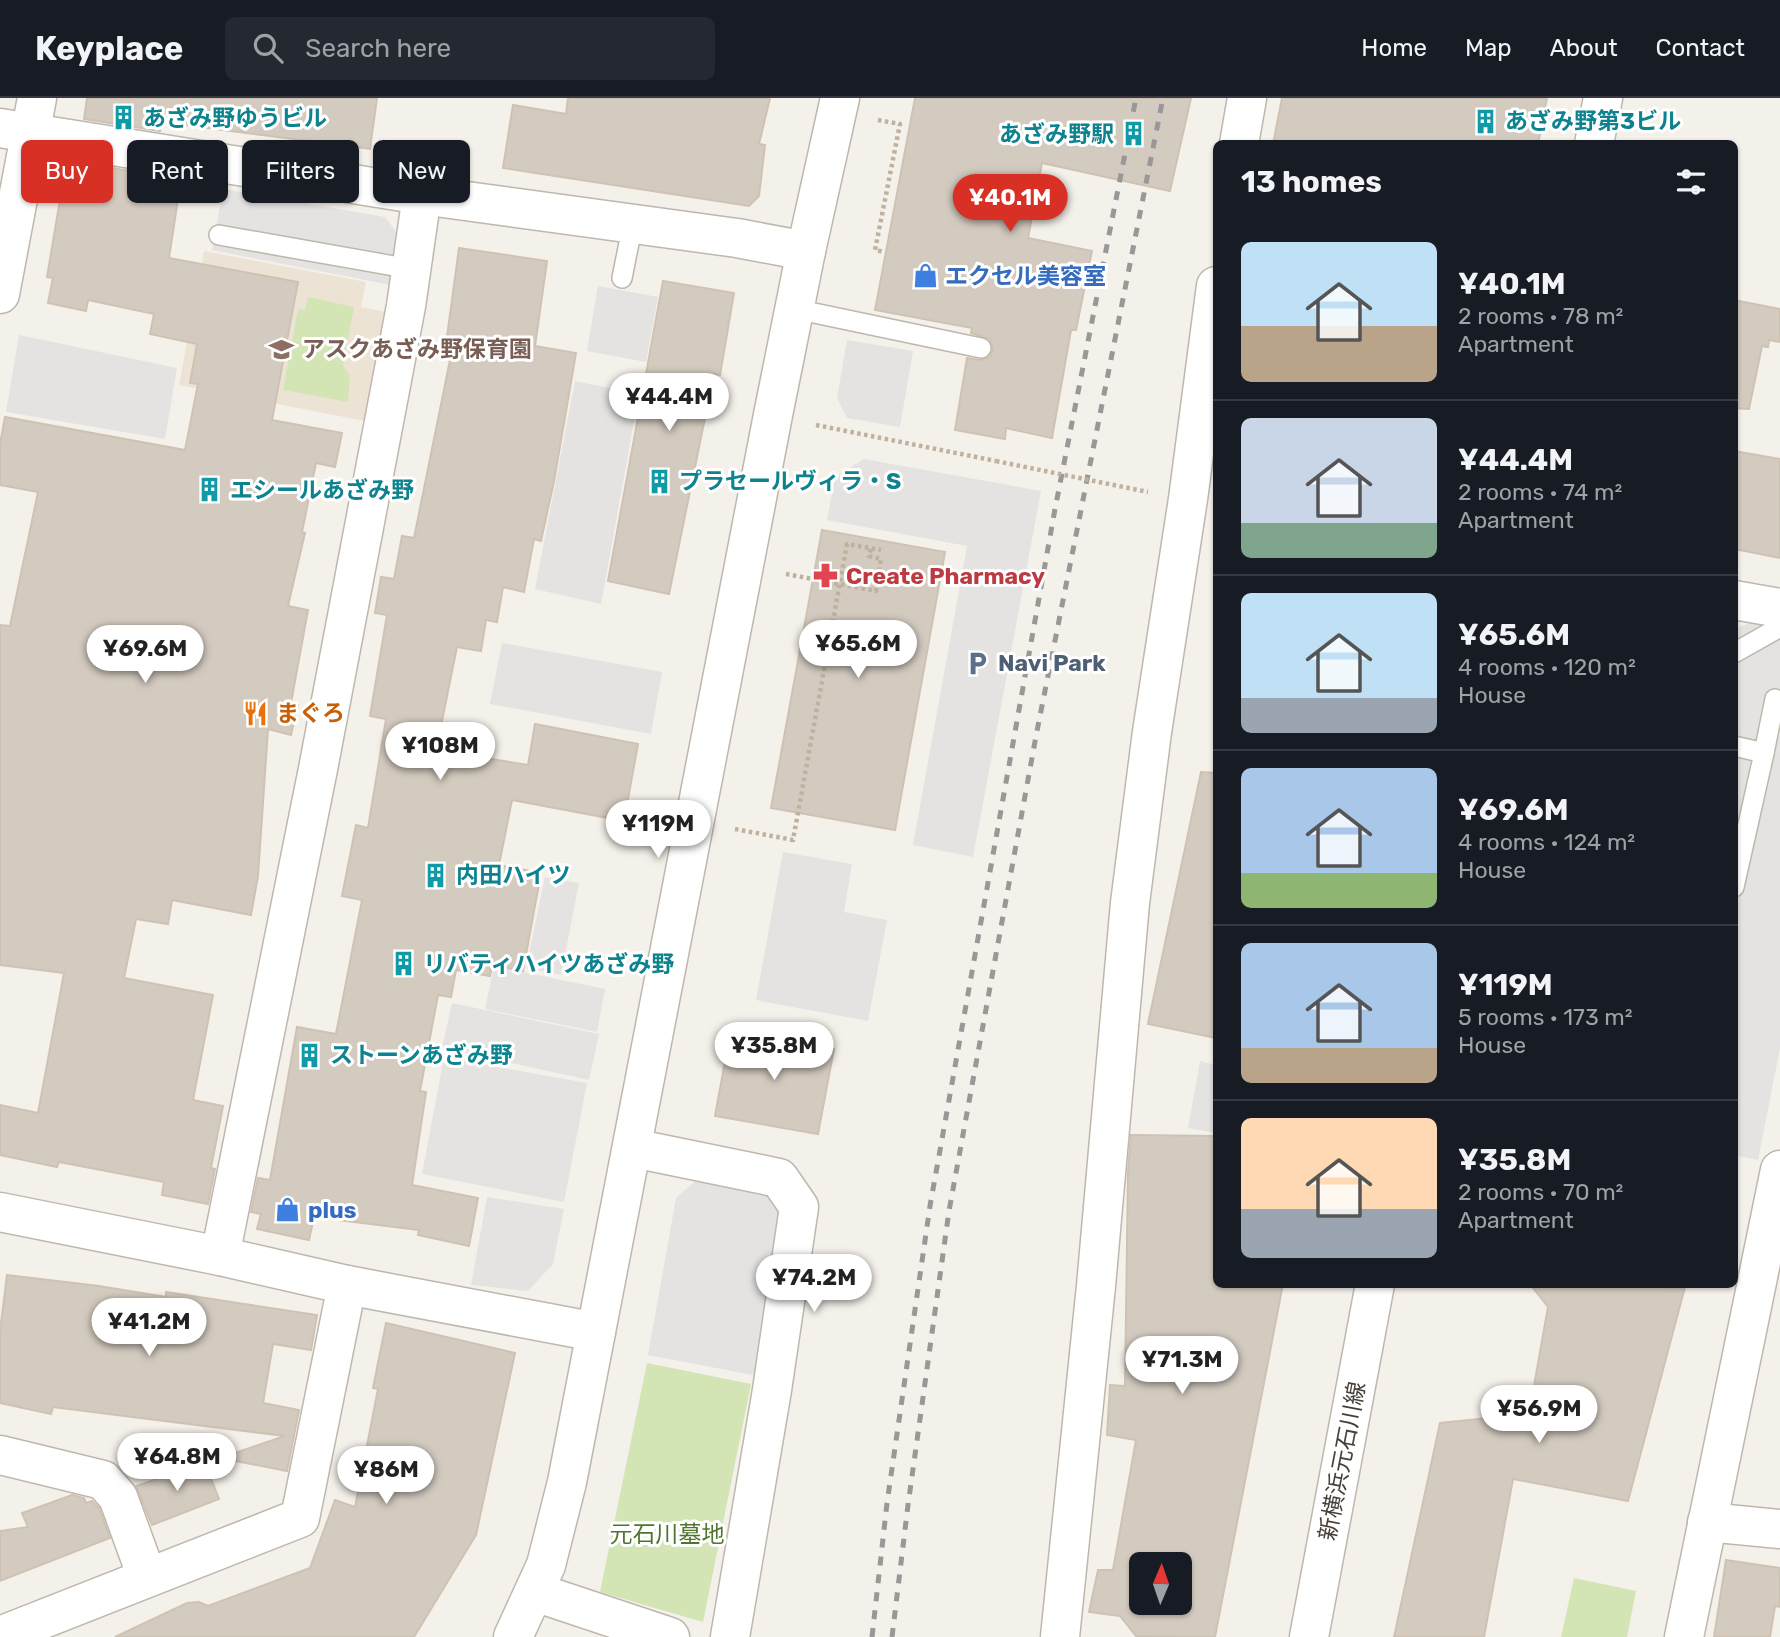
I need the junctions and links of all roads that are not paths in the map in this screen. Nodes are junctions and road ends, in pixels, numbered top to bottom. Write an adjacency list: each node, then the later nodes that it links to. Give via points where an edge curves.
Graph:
1 (839, 98): 12 (street)
2 (1247, 98): 5 (street)
3 (1602, 98): 6 (street)
4 (22, 120): 7 (street); 15 (street)
5 (1240, 140)
6 (1595, 140)
7 (373, 186)
8 (470, 201): 10 (street)
9 (421, 203): 13 (street)
10 (633, 223): 12 (street); 14 (lane)
11 (219, 235): 13 (lane)
12 (806, 251): 16 (street)
13 (411, 269): 31 (street, via 321,755)
14 (622, 278)
15 (0, 294)
16 (795, 309): 18 (lane); 28 (street)
17 (1213, 332): 19 (street)
18 (981, 348)
19 (1202, 501): 44 (street, via 1152,732 1130,903 1097,1286)
20 (1738, 601): 21 (street)
21 (1780, 608)
22 (1780, 627): 23 (lane)
23 (1738, 651)
24 (1775, 699): 26 (lane)
25 (1738, 747): 26 (lane)
26 (1764, 753): 27 (lane)
27 (1738, 869)
28 (633, 1148): 34 (street); 43 (street, via 779,1178 799,1207)
29 (1780, 1170): 36 (street)
30 (0, 1212): 31 (street)
31 (220, 1256): 32 (street)
32 (347, 1285): 34 (street); 38 (street, via 300,1518)
33 (1375, 1288): 45 (street, 新横浜元石川線)
34 (596, 1332): 39 (street, via 568,1482)
35 (0, 1455): 38 (street, via 103,1480 118,1497)
36 (1707, 1522): 37 (street); 46 (street)
37 (1780, 1529)
38 (147, 1577): 40 (street)
39 (535, 1592): 41 (street); 42 (street)
40 (0, 1636)
41 (513, 1637)
42 (670, 1637)
43 (730, 1637)
44 (1060, 1637)
45 (1308, 1637)
46 (1684, 1637)

